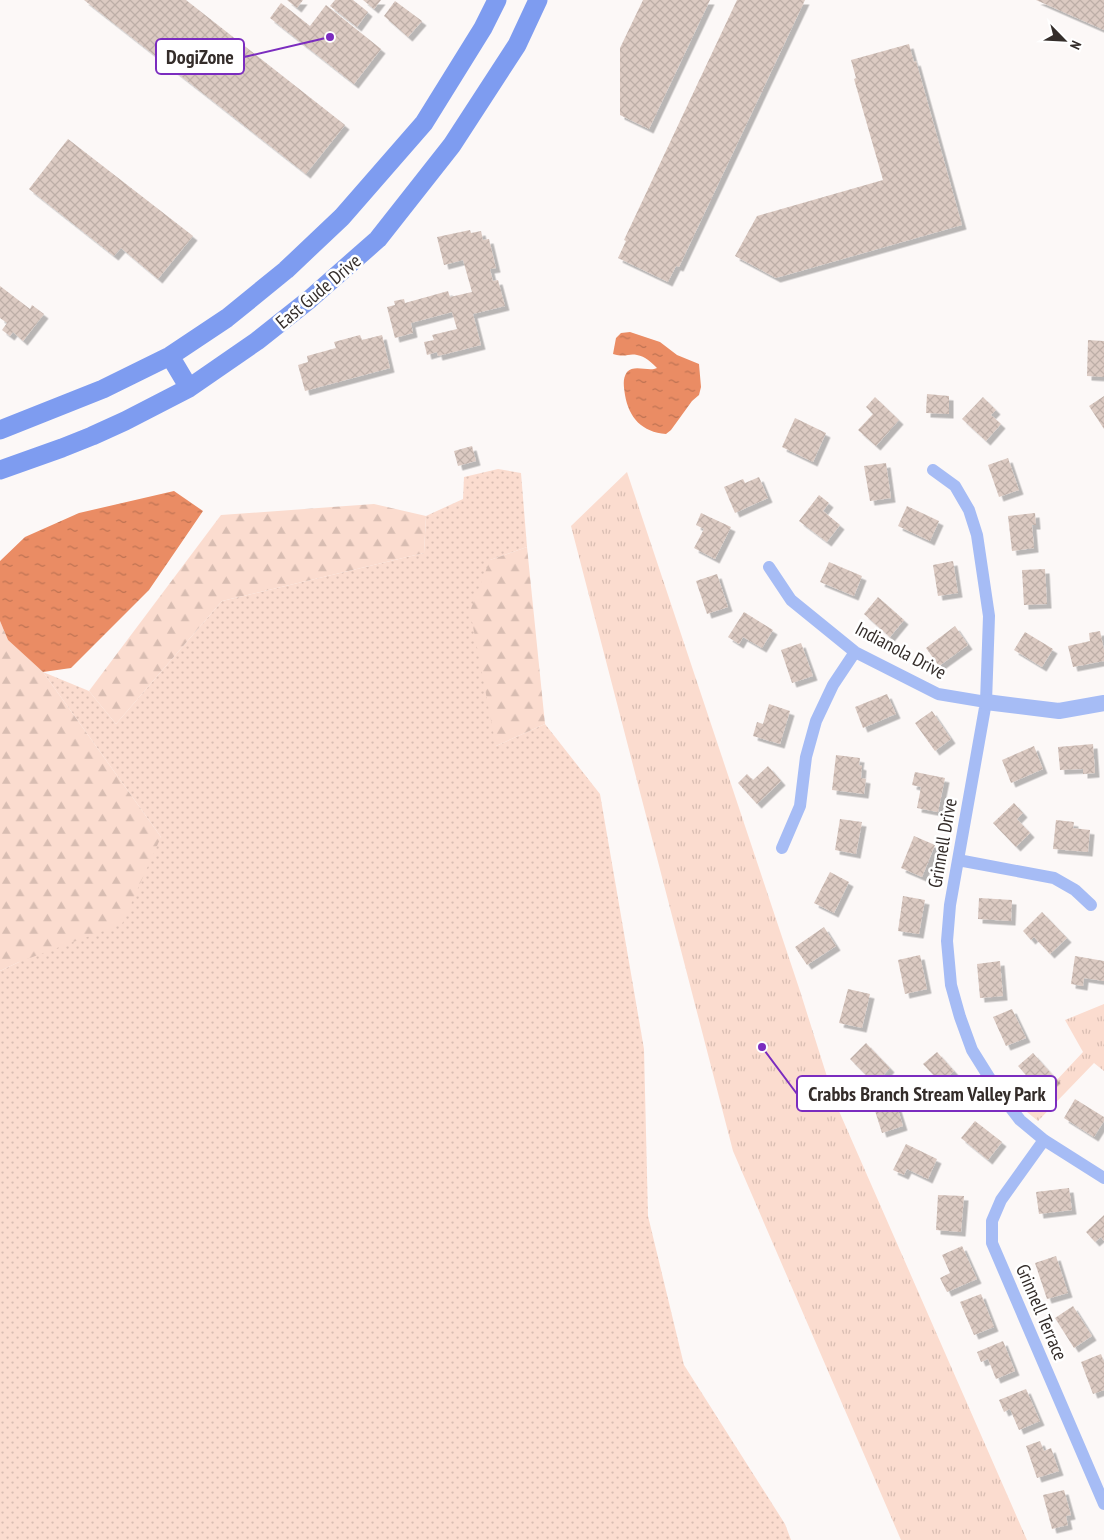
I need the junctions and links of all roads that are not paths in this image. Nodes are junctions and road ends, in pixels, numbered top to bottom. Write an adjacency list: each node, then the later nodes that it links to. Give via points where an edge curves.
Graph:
1 (496, 0): 3 (main road, East Gude Drive, via 483,28 424,124 368,190 286,270 227,318)
2 (538, 0): 4 (main road, East Gude Drive, via 517,45 452,145 378,239 284,320)
3 (170, 356): 4 (main road); 5 (main road, East Gude Drive, via 103,389)
4 (190, 388): 6 (main road, East Gude Drive, via 92,436)
5 (0, 430)
6 (0, 470)
7 (933, 470): 10 (street, Grinnell Drive, via 955,486 970,510 977,535 989,616)
8 (769, 567): 9 (street, Indianola Drive, via 791,600)
9 (856, 652): 10 (street, Indianola Drive, via 938,694); 12 (street, via 833,686 816,721 806,757 800,806)
10 (986, 702): 11 (street, Indianola Drive, via 1059,712); 13 (street, Grinnell Drive)
11 (1104, 703)
12 (782, 848)
13 (958, 860): 14 (street, via 1054,878 1075,890); 15 (street, Grinnell Drive, via 947,941 951,985 960,1017 972,1050 997,1090 1020,1120)
14 (1091, 905)
15 (1044, 1140): 16 (street, Grinnell Drive); 17 (street, Grinnell Terrace, via 1001,1200 992,1221 992,1243)
16 (1104, 1178)
17 (1104, 1504)

